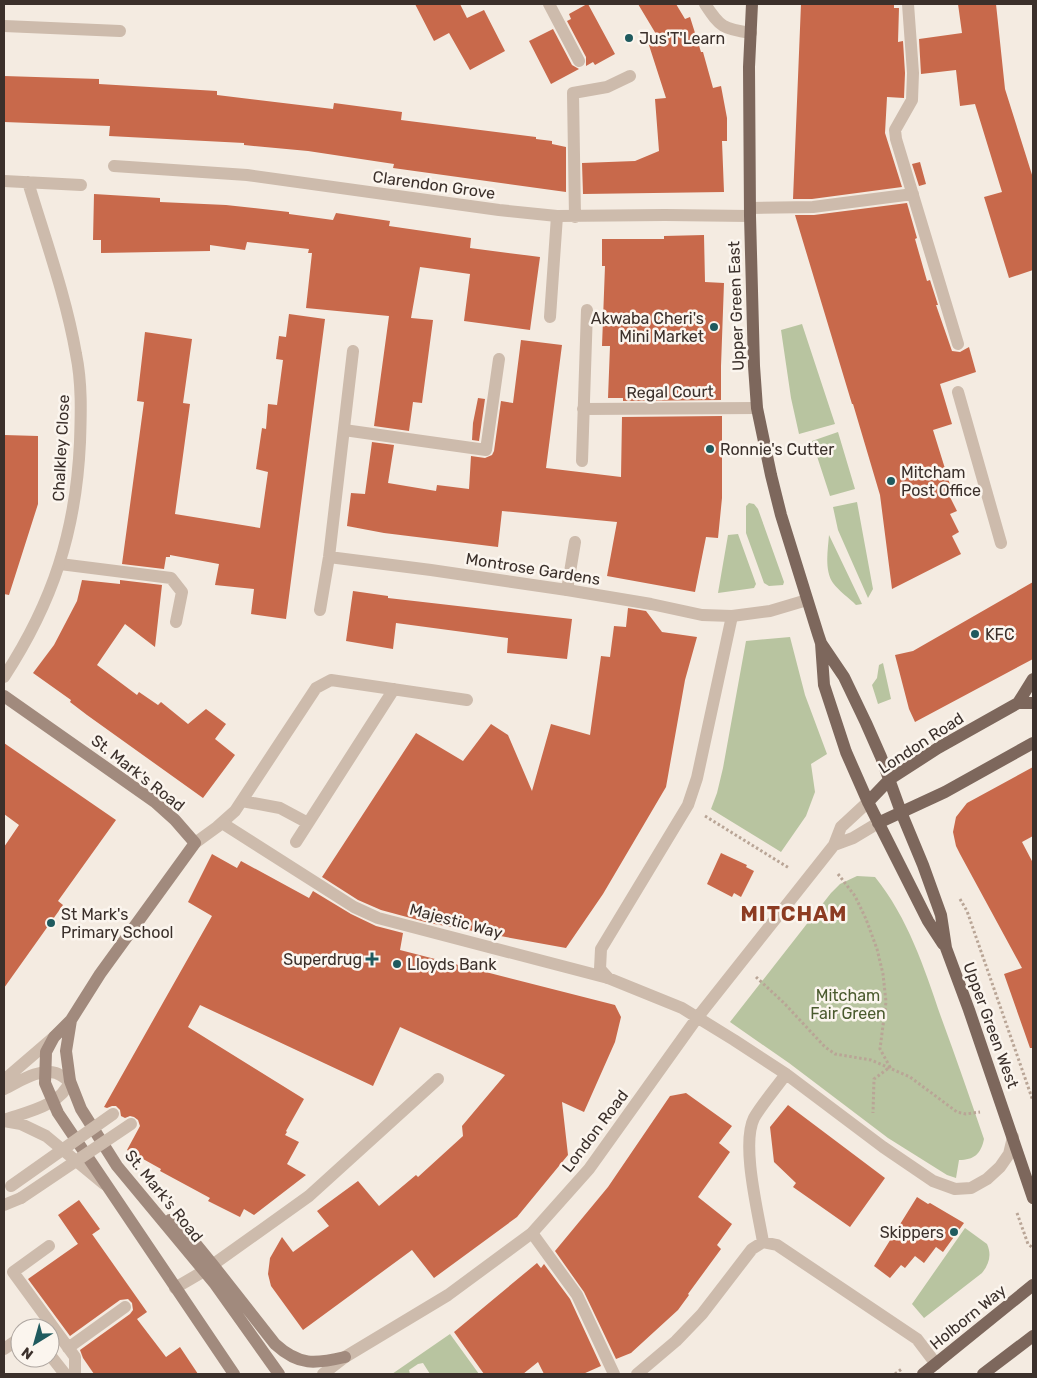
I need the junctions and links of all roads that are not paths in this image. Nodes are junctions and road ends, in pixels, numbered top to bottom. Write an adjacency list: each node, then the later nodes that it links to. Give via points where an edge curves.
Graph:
1 (549, 4): 8 (street)
2 (705, 4): 7 (street, via 714,18 728,30)
3 (752, 4): 7 (main road, Upper Green East)
4 (908, 4): 14 (street, via 912,100 895,130)
5 (4, 26): 6 (street)
6 (120, 31)
7 (751, 33): 15 (main road, Upper Green East)
8 (579, 61)
9 (630, 76): 17 (street, via 607,87 573,93)
10 (114, 166): 16 (street, Clarendon Grove, via 248,175)
11 (4, 181): 12 (street)
12 (28, 182): 13 (street); 31 (street, Chalkley Close, via 71,328 80,389 79,474 74,512)
13 (81, 185)
14 (913, 194): 15 (street, Clarendon Grove); 20 (street)
15 (750, 212): 17 (street, Clarendon Grove); 24 (main road, Upper Green East)
16 (557, 216): 17 (street, Clarendon Grove); 19 (street)
17 (575, 217)
18 (587, 310): 25 (street)
19 (550, 317)
20 (958, 344)
21 (353, 351): 26 (street)
22 (500, 359): 26 (street, via 486,450)
23 (958, 392): 29 (street)
24 (757, 408): 25 (street, Regal Court); 33 (main road, Upper Green East, via 773,483)
25 (584, 409): 27 (street)
26 (344, 430): 30 (street)
27 (582, 461)
28 (575, 542): 32 (street)
29 (1001, 543)
30 (329, 557): 32 (street, Montrose Gardens); 34 (street)
31 (60, 564): 36 (street, via 171,578 182,592); 38 (street, Chalkley Close, via 37,619)
32 (567, 590): 35 (street, Montrose Gardens, via 702,615)
33 (807, 600): 35 (street, via 770,611); 37 (main road, Upper Green East)
34 (320, 610)
35 (732, 616): 57 (street, via 688,805 601,949 600,969)
36 (176, 622)
37 (821, 643): 46 (main road, Upper Green East, via 844,677); 48 (main road, Upper Green East, via 824,685 846,752)
38 (4, 677)
39 (1033, 678): 44 (main road)
40 (394, 689): 42 (street); 47 (street, via 331,680 316,688); 52 (street)
41 (4, 696): 54 (street, St. Mark's Road, via 154,802)
42 (467, 700)
43 (1033, 703): 44 (main road, London Road)
44 (1018, 704): 46 (main road, London Road)
45 (1033, 743): 49 (main road, via 945,792)
46 (890, 779): 48 (main road, London Road); 49 (main road, Upper Green West)
47 (242, 801): 50 (street); 52 (street, via 280,808)
48 (868, 802): 51 (main road, Upper Green West); 55 (street, London Road, via 841,827)
49 (900, 812): 51 (main road); 56 (main road, Upper Green West, via 941,915)
50 (222, 822): 54 (street); 57 (street, Majestic Way, via 354,907 378,918)
51 (878, 822): 55 (street, London Road, via 853,838); 56 (main road, Upper Green West, via 928,921)
52 (308, 823): 53 (street)
53 (296, 842)
54 (195, 843): 59 (street, St. Mark's Road, via 100,974)
55 (834, 845): 58 (street, London Road)
56 (946, 948): 71 (main road, Upper Green West)
57 (608, 978): 58 (street, Majestic Way, via 682,1008)
58 (697, 1018): 62 (street, Majestic Way); 76 (street, London Road, via 589,1169)
59 (71, 1020): 60 (street, St. Mark's Road); 65 (street, St. Mark's Road, via 66,1051)
60 (54, 1037): 61 (street, St. Mark's Road, via 46,1052); 64 (street)
61 (45, 1074): 65 (street, via 56,1073); 66 (street, via 30,1076); 67 (street, St. Mark's Road)
62 (786, 1074): 71 (street, Majestic Way, via 932,1181 955,1189 970,1188 992,1175 1009,1154); 77 (street, via 754,1118 749,1134 749,1155)
63 (438, 1078): 79 (street, via 309,1196)
64 (4, 1080)
65 (70, 1082): 67 (street); 79 (street, St. Mark's Road, via 81,1109 117,1166)
66 (4, 1090)
67 (53, 1102): 69 (street); 73 (street, St. Mark's Road)
68 (113, 1114): 72 (street, bridge)
69 (4, 1120): 73 (street, via 46,1136)
70 (131, 1124): 75 (street, bridge, via 21,1198)
71 (1013, 1137): 74 (main road, Upper Green West)
72 (7, 1187)
73 (110, 1188): 81 (street, St. Mark's Road)
74 (1033, 1198)
75 (4, 1205)
76 (532, 1233): 85 (street, London Road, via 448,1295); 91 (street, via 577,1295)
77 (763, 1242): 86 (street, via 777,1245 917,1339); 92 (street, via 752,1249 702,1314)
78 (49, 1246): 84 (street, via 13,1272)
79 (209, 1268): 81 (street); 85 (street, via 283,1352 299,1361 326,1362); 89 (street, St. Mark's Road, via 220,1291)
80 (1033, 1286): 86 (main road, Holborn Way)
81 (175, 1288): 88 (street, St. Mark's Road)
82 (125, 1307): 84 (street)
83 (1033, 1336): 94 (main road)
84 (68, 1348): 87 (street, via 75,1357)
85 (345, 1357): 90 (street, London Road)
86 (936, 1364): 93 (main road, Holborn Way)
87 (75, 1374)
88 (234, 1374)
89 (279, 1374)
90 (323, 1374)
91 (614, 1374)
92 (637, 1374)
93 (923, 1374)
94 (983, 1374)

